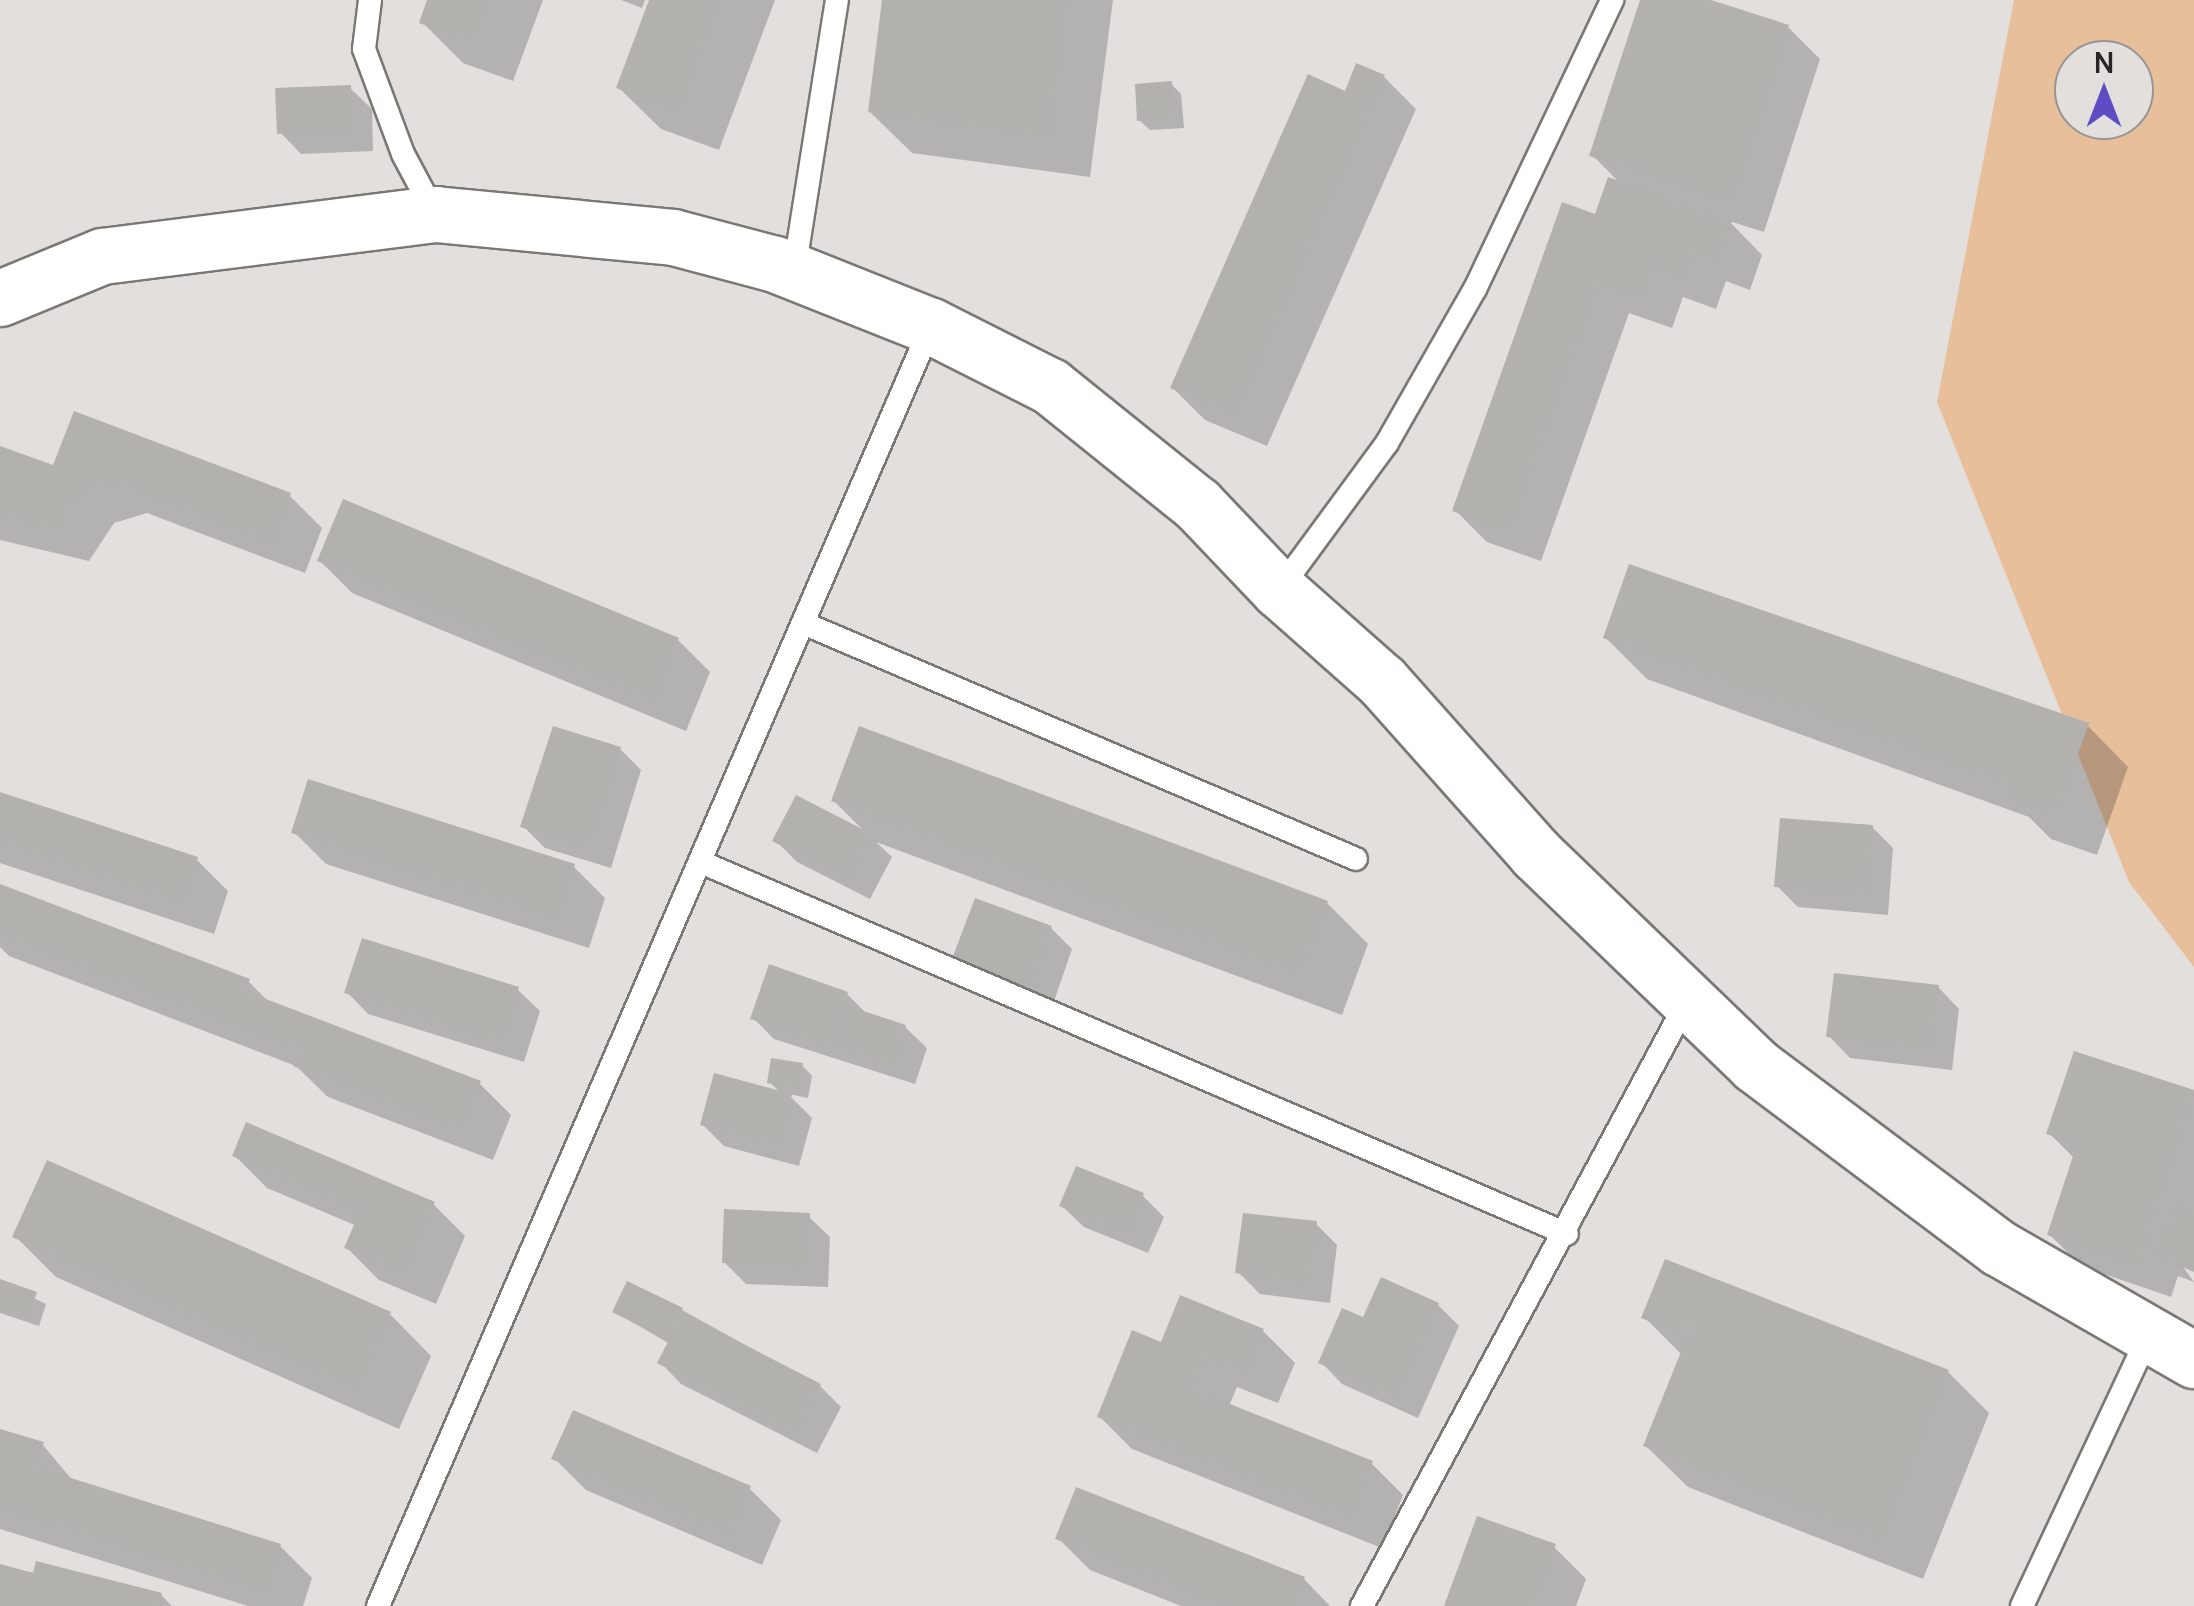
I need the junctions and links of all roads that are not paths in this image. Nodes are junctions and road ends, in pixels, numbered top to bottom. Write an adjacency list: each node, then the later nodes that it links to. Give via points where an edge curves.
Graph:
1 (370, 0): 4 (lane, via 364,48 403,154)
2 (837, 0): 5 (lane)
3 (1612, 0): 8 (lane, via 1475,288 1387,443)
4 (435, 214): 5 (main road, via 673,237); 6 (main road, via 102,256)
5 (794, 272): 7 (main road)
6 (0, 298)
7 (931, 326): 8 (main road, via 1050,386 1196,504); 9 (lane)
8 (1279, 590): 12 (main road, via 1382,681 1536,854)
9 (802, 623): 10 (lane); 11 (lane)
10 (1356, 859)
11 (703, 863): 13 (lane); 15 (lane)
12 (1688, 1000): 13 (lane); 14 (main road, via 1755,1065 1998,1248)
13 (1566, 1234): 16 (lane)
14 (2171, 1350): 17 (lane)
15 (378, 1606)
16 (1362, 1606)
17 (2022, 1606)

